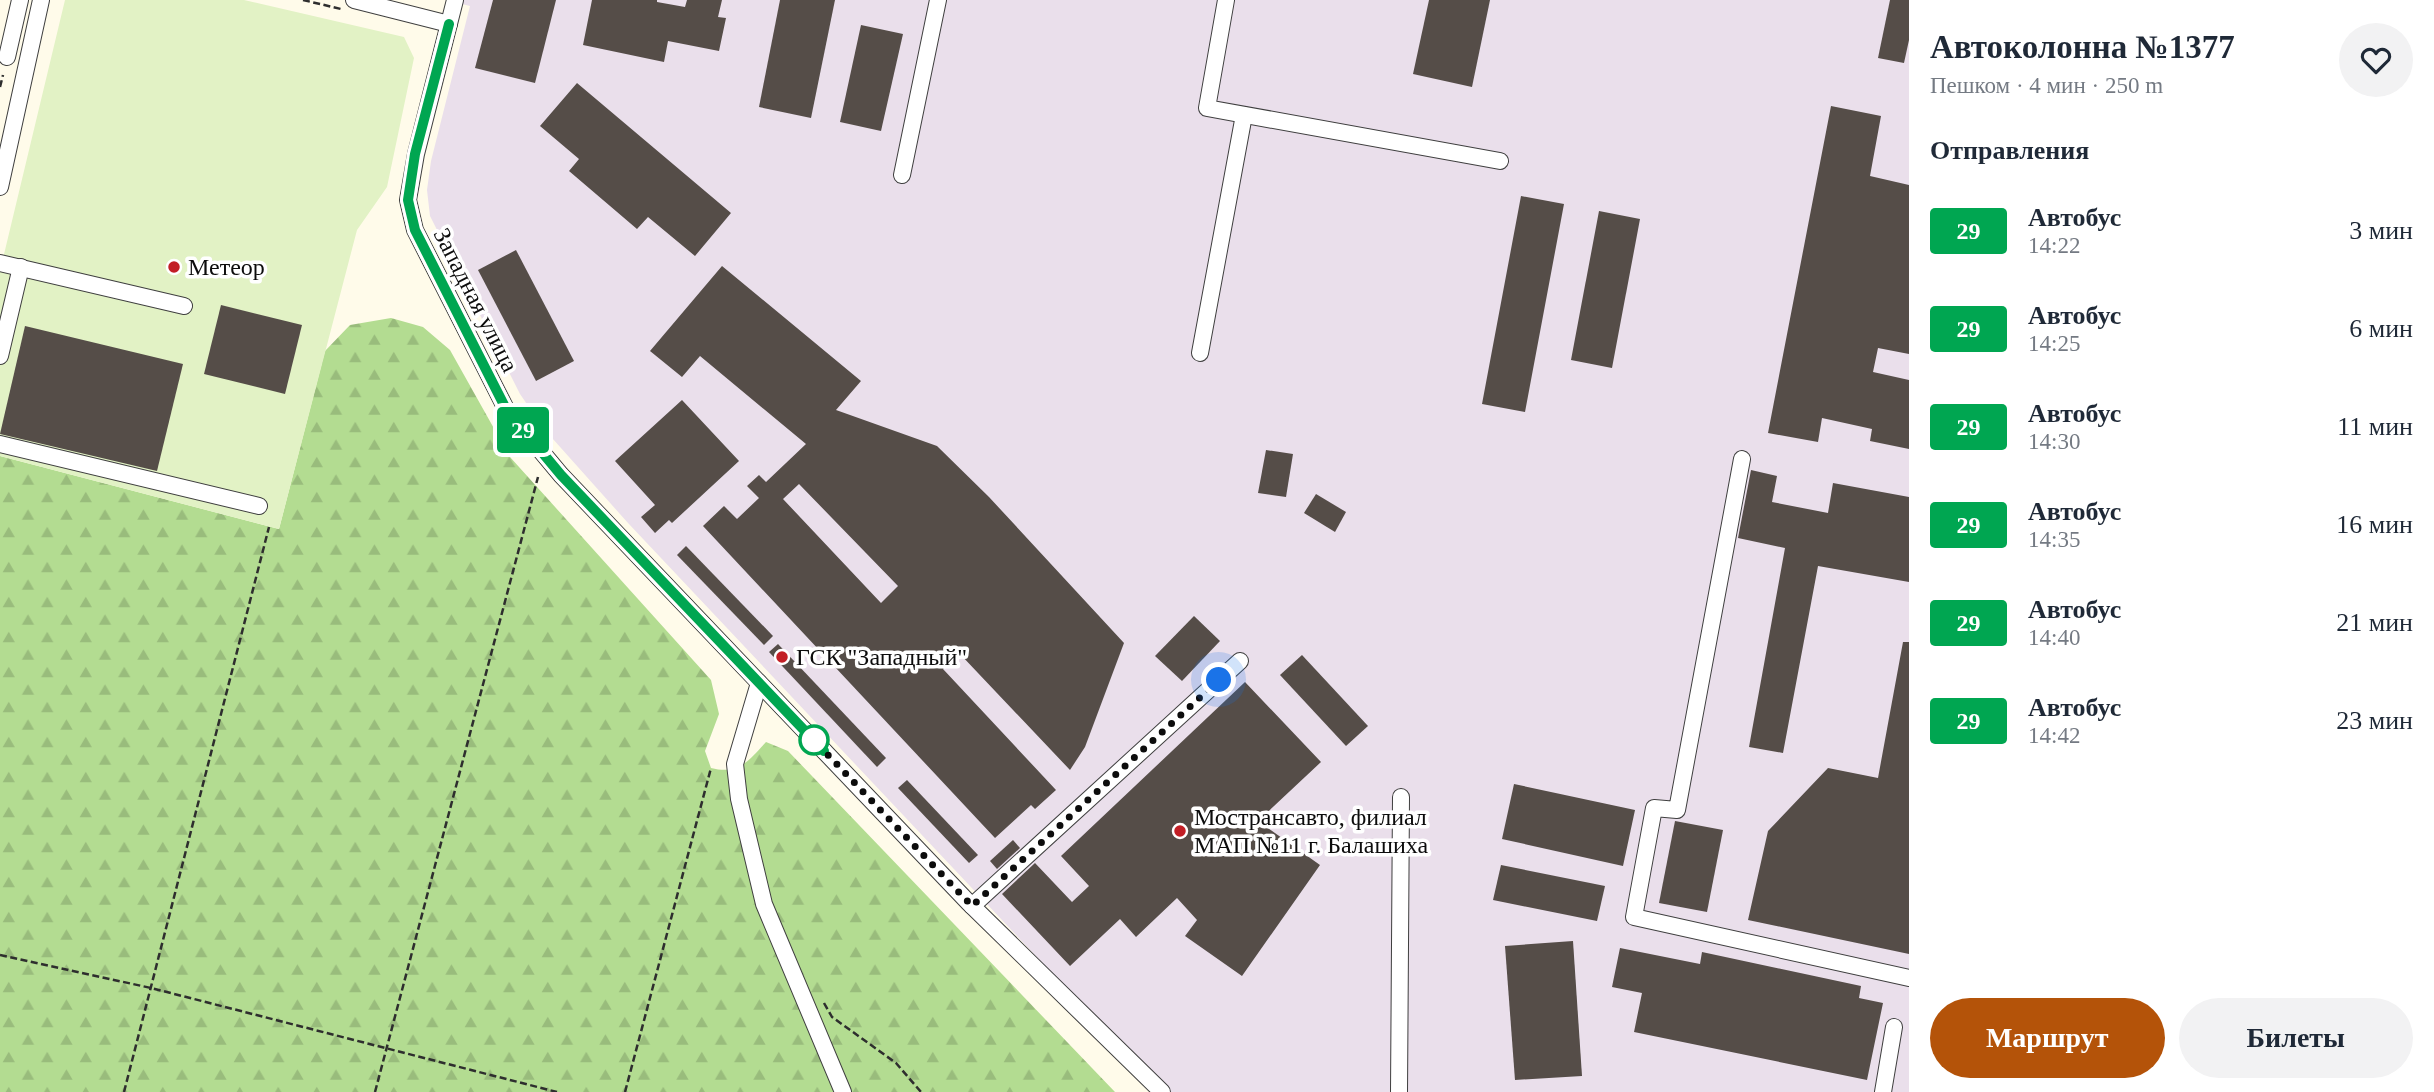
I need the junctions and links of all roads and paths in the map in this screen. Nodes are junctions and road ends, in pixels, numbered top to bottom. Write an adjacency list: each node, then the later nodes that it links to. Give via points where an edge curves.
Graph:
1 (20, 0): 8 (street)
2 (41, 0): 9 (street)
3 (354, 0): 7 (street)
4 (455, 0): 7 (street, Западная улица)
5 (938, 0): 13 (street)
6 (1227, 0): 11 (street, via 1207,108)
7 (449, 24): 26 (street, Западная улица, via 415,154 408,200 415,230 506,409 561,475)
8 (3, 65): 9 (street); 10 (path)
9 (28, 68): 14 (street)
10 (0, 85)
11 (1244, 115): 12 (street); 18 (street)
12 (1500, 161)
13 (901, 175)
14 (0, 187)
15 (0, 263): 16 (street)
16 (21, 267): 17 (street); 19 (street)
17 (184, 306)
18 (1200, 353)
19 (0, 356)
20 (0, 444): 23 (street)
21 (1742, 459): 31 (street, via 1677,810 1654,808 1634,917)
22 (538, 477): 35 (path)
23 (259, 506)
24 (269, 527): 32 (path)
25 (1240, 661): 29 (street)
26 (759, 683): 29 (street, Западная улица); 40 (street, via 735,764 739,799 764,904)
27 (711, 768): 39 (path)
28 (1401, 797): 43 (street)
29 (972, 906): 42 (street, Западная улица)
30 (0, 955): 32 (path)
31 (1909, 978)
32 (151, 988): 35 (path); 36 (path)
33 (819, 996): 41 (path, via 832,1017 897,1063)
34 (1894, 1027): 44 (street)
35 (387, 1047): 37 (path); 38 (path)
36 (124, 1092)
37 (375, 1092)
38 (557, 1092)
39 (625, 1092)
40 (843, 1092)
41 (921, 1092)
42 (1162, 1092)
43 (1399, 1092)
44 (1883, 1092)

